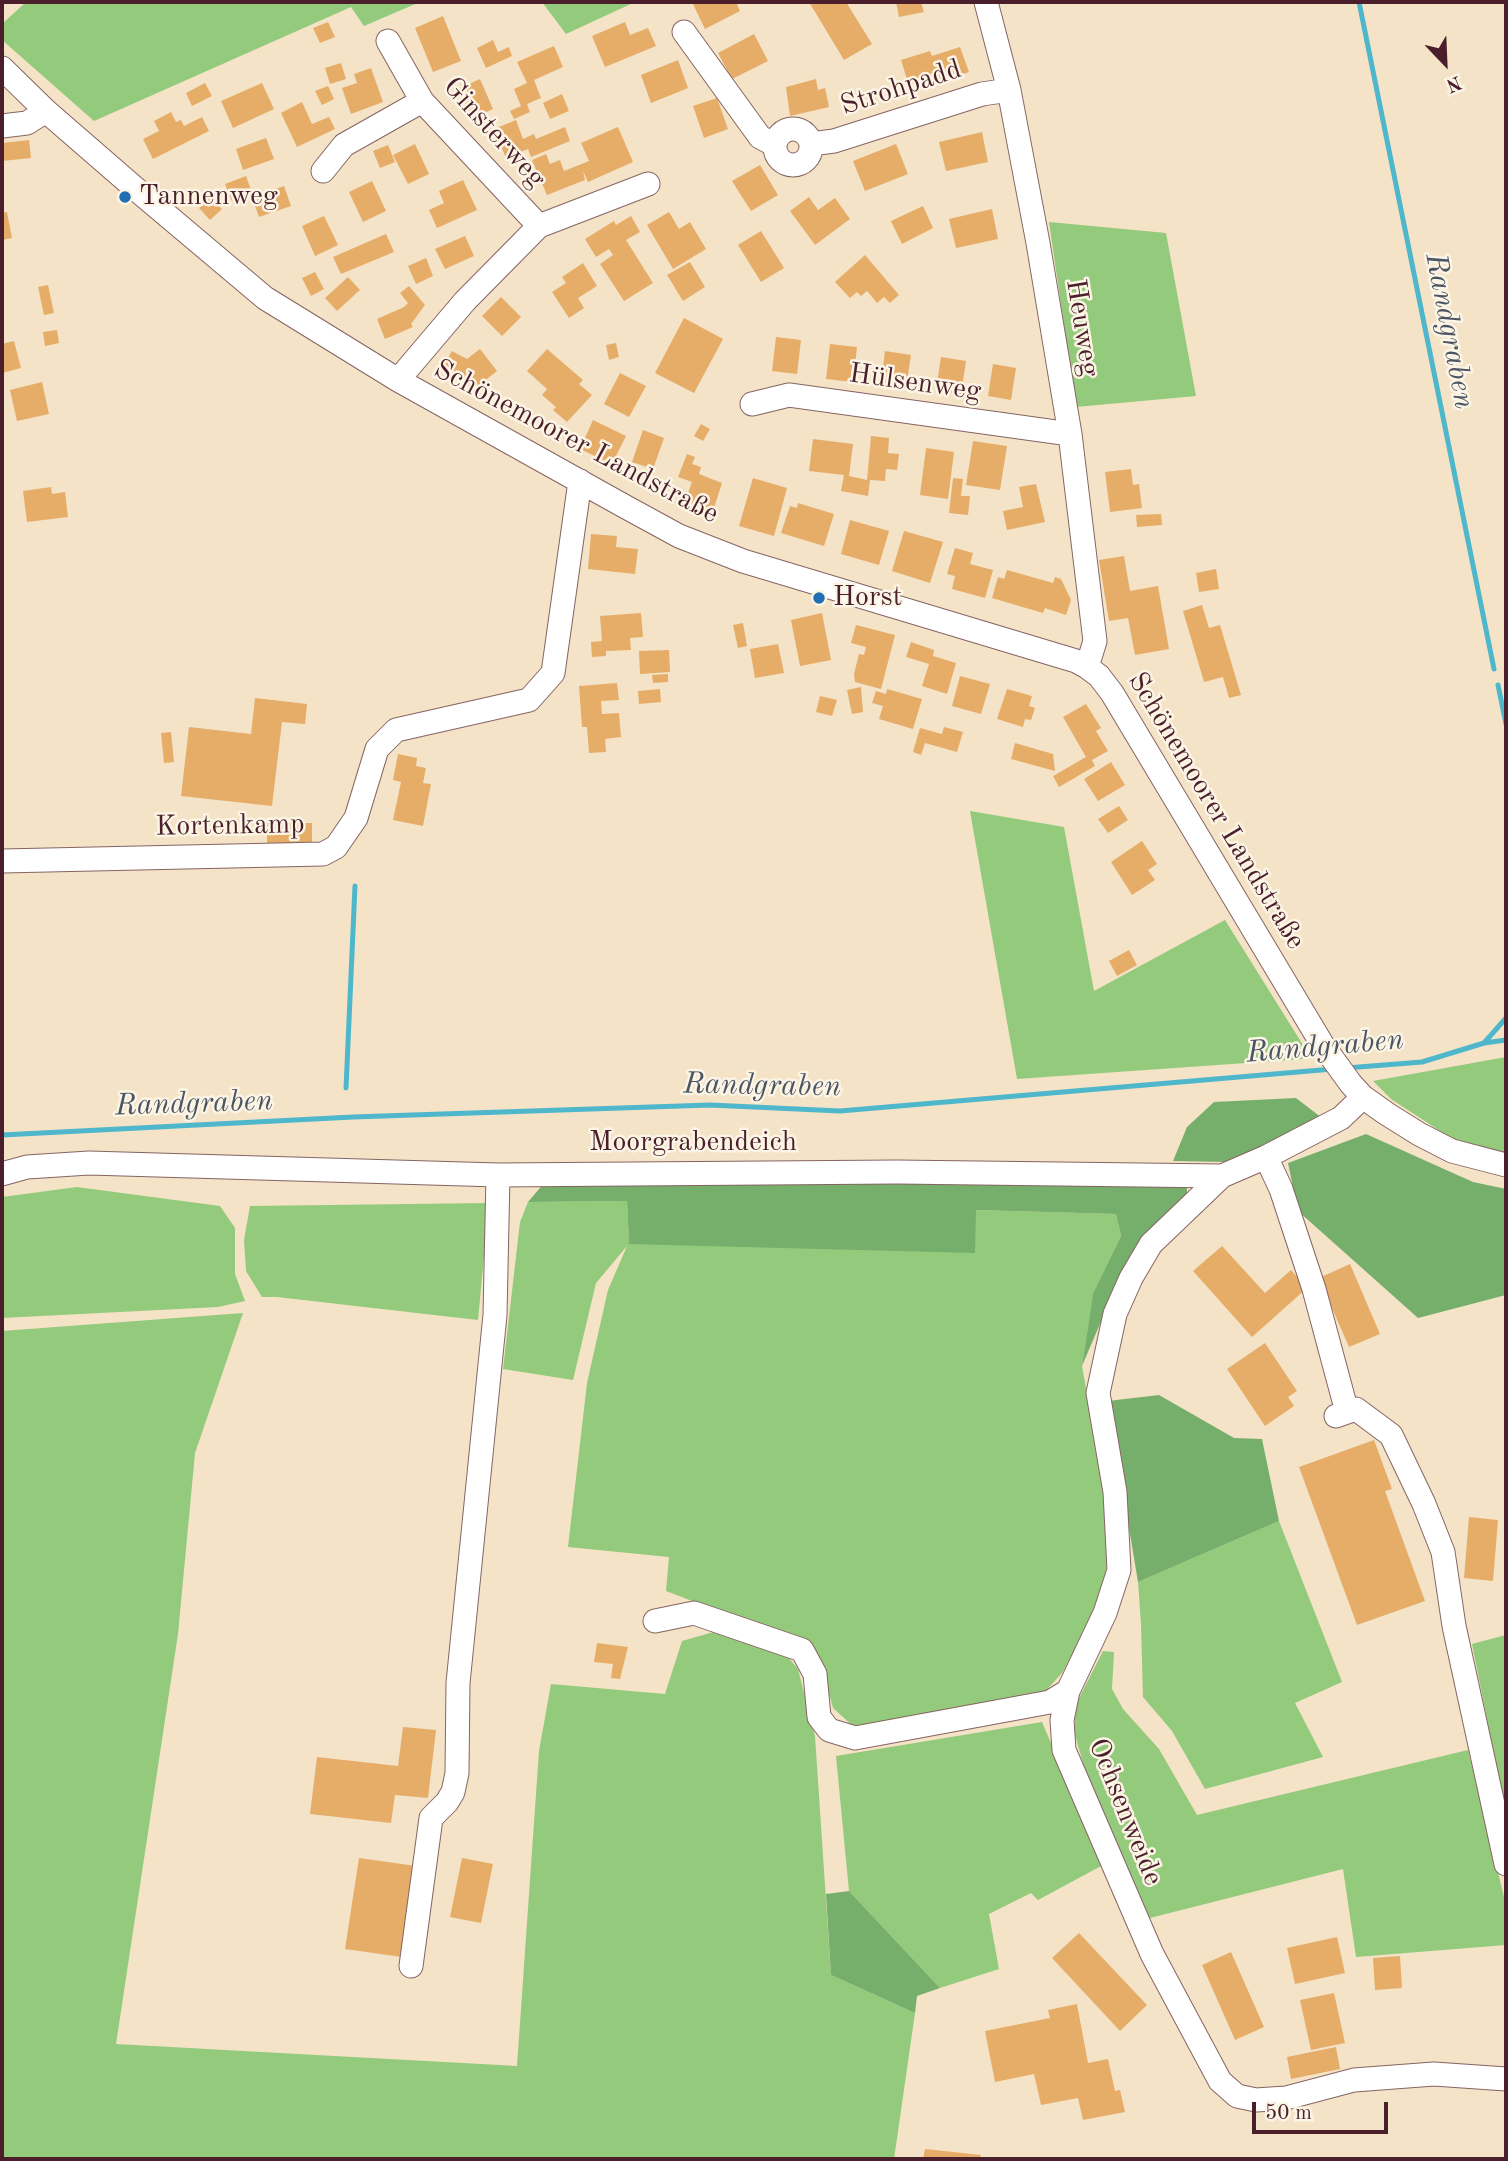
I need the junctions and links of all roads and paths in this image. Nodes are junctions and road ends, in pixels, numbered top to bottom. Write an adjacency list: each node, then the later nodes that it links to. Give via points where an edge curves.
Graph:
1 (986, 2): 5 (street, Heuweg)
2 (684, 32): 5 (street, Strohpadd, via 760,137 775,145 780,160 790,165 803,162 811,145)
3 (388, 41): 6 (street, Ginsterweg)
4 (2, 68): 7 (street, Schönemoorer Landstraße)
5 (1009, 90): 14 (street, Heuweg)
6 (422, 101): 9 (street, via 344,145); 11 (street, Ginsterweg)
7 (46, 111): 8 (street, via 27,123); 12 (street, Schönemoorer Landstraße, via 265,298)
8 (2, 126)
9 (323, 171)
10 (648, 184): 11 (street, Ginsterweg)
11 (539, 226): 12 (street, Ginsterweg, via 465,300)
12 (398, 380): 15 (street, Schönemoorer Landstraße)
13 (752, 404): 14 (street, Hülsenweg, via 789,395)
14 (1070, 434): 16 (street, Heuweg, via 1095,641)
15 (580, 481): 16 (street, Schönemoorer Landstraße, via 679,536 743,561); 17 (street, Kortenkamp, via 553,673 529,700 396,730 377,749 356,818 336,847 323,854)
16 (1087, 667): 18 (street, Schönemoorer Landstraße, via 1112,693 1322,1044)
17 (2, 861)
18 (1357, 1090): 19 (street, Moorgrabendeich, via 1341,1118); 20 (street, Schönemoorer Landstraße, via 1419,1135 1452,1151)
19 (1266, 1157): 23 (street, Moorgrabendeich); 26 (street, via 1314,1289 1342,1414 1356,1409 1391,1436 1443,1552 1454,1626)
20 (1506, 1165)
21 (2, 1174): 22 (street, Moorgrabendeich, via 27,1167 89,1163)
22 (498, 1175): 23 (street, Moorgrabendeich, via 897,1172); 27 (street, via 495,1315 458,1683 457,1773 453,1792 431,1818)
23 (1222, 1176): 25 (street, Ochsenweide, via 1151,1244 1115,1314 1098,1392 1115,1492 1119,1570 1105,1613)
24 (655, 1621): 25 (street, via 694,1613 802,1650 815,1674 819,1717 829,1730 855,1738 1050,1702)
25 (1068, 1691): 28 (street, Ochsenweide, via 1062,1720 1064,1750 1152,1954 1220,2081 1237,2096 1256,2101 1354,2080 1434,2074)
26 (1506, 1864)
27 (411, 1966)
28 (1506, 2079)

